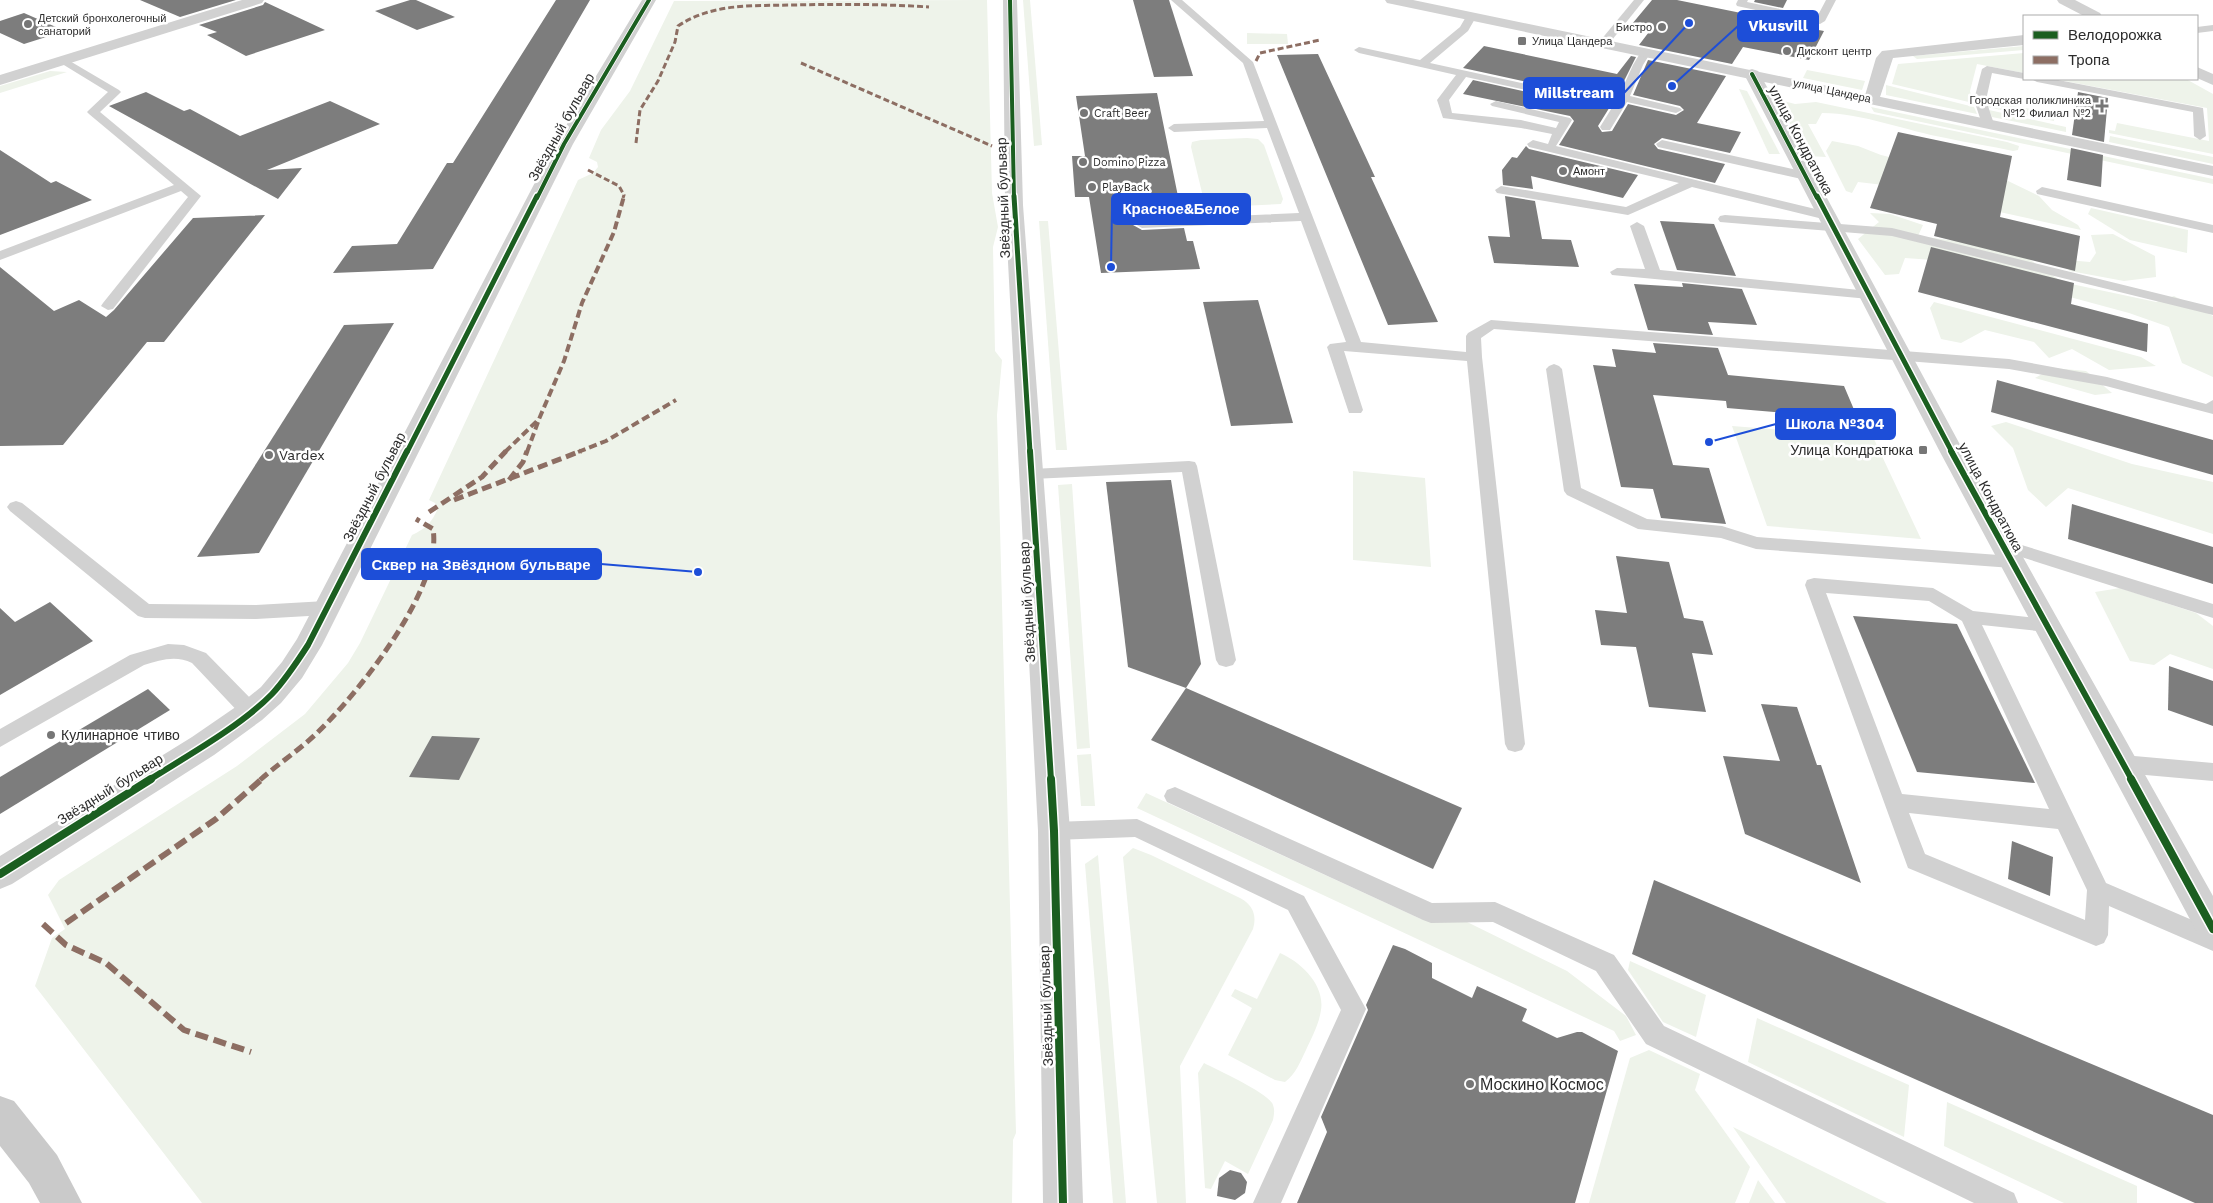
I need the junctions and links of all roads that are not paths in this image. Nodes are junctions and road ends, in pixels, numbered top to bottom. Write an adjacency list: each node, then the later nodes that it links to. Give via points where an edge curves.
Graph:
1 (257, 0): 18 (street)
2 (649, 0): 70 (street, Звёздный бульвар, via 564,144)
3 (1010, 0): 67 (street, Звёздный бульвар, via 1014,205)
4 (1176, 0): 32 (lane, via 1248,62)
5 (1392, 0): 11 (street, улица Цандера)
6 (1639, 0): 15 (lane)
7 (1743, 0): 8 (lane, via 1741,4 1820,21)
8 (1831, 0)
9 (2064, 0): 10 (street)
10 (2093, 15)
11 (1471, 17): 15 (street, улица Цандера); 19 (lane, via 1464,29)
12 (2213, 28): 13 (lane)
13 (2198, 30)
14 (2023, 40): 28 (street, via 1888,54)
15 (1604, 43): 17 (street, улица Цандера)
16 (1359, 50): 19 (lane)
17 (1646, 52): 22 (street, улица Цандера); 27 (lane)
18 (63, 60): 24 (street); 46 (lane, via 115,92 93,112)
19 (1422, 64): 21 (lane)
20 (2198, 72): 26 (street)
21 (1462, 73): 29 (lane); 36 (lane, via 1443,100 1446,116 1521,124)
22 (1752, 74): 28 (street, улица Цандера); 44 (street, улица Кондратюка)
23 (2023, 76): 33 (lane, via 1987,69 1980,100)
24 (0, 80)
25 (2043, 80): 37 (lane, via 2198,110)
26 (2213, 80)
27 (1624, 98): 31 (lane); 34 (lane)
28 (1872, 99): 33 (street, улица Цандера)
29 (1600, 103)
30 (1496, 104): 36 (lane, via 1566,120)
31 (1676, 110)
32 (1271, 124): 35 (lane); 49 (lane)
33 (1988, 124): 43 (street, улица Цандера)
34 (1606, 127)
35 (1174, 128)
36 (1558, 132): 40 (lane)
37 (2200, 136)
38 (1534, 144): 40 (lane)
39 (1662, 144): 44 (lane)
40 (1550, 148): 42 (lane)
41 (1652, 158): 42 (lane)
42 (1644, 171): 45 (lane)
43 (2213, 171)
44 (1806, 176): 51 (street, улица Кондратюка)
45 (1690, 183): 47 (lane, via 1628,211); 51 (lane)
46 (183, 186): 55 (lane); 59 (lane, via 195,196)
47 (1501, 190)
48 (2042, 191): 54 (lane)
49 (1307, 217): 52 (lane); 61 (lane)
50 (1725, 219): 51 (lane)
51 (1830, 222): 58 (street, улица Кондратюка); 60 (lane, via 1912,237)
52 (1142, 224)
53 (1637, 226): 57 (lane)
54 (2213, 229)
55 (0, 256)
56 (1617, 272): 57 (lane)
57 (1654, 274): 58 (lane)
58 (1869, 295): 62 (street, улица Кондратюка)
59 (108, 306)
60 (2213, 311)
61 (1355, 346): 63 (lane); 66 (lane, via 1335,347)
62 (1901, 357): 63 (lane, via 1491,324 1473,336); 65 (lane, via 2009,364 2107,382 2211,410); 69 (street, улица Кондратюка)
63 (1474, 358): 77 (lane)
64 (1554, 369): 69 (lane, via 1573,491 1644,524 1722,532 1756,543)
65 (2213, 405)
66 (1355, 410)
67 (1032, 474): 74 (lane, via 1189,466); 83 (street, Звёздный бульвар)
68 (16, 507): 70 (lane, via 145,612)
69 (2007, 553): 71 (lane); 73 (street, улица Кондратюка)
70 (326, 608): 75 (street, Звёздный бульвар, via 292,670)
71 (2213, 611)
72 (1969, 618): 73 (lane); 81 (lane, via 1933,595 1814,585); 82 (lane)
73 (2046, 625): 78 (street, улица Кондратюка)
74 (1226, 660)
75 (251, 712): 76 (lane, via 199,658 190,653 168,652 137,660); 84 (street, Звёздный бульвар, via 203,746)
76 (0, 739)
77 (1515, 744)
78 (2123, 764): 79 (lane); 86 (street, улица Кондратюка)
79 (2213, 772)
80 (1175, 796): 92 (lane, via 1431,913 1496,912 1605,963 1655,1036)
81 (1894, 802): 82 (lane); 85 (lane, via 1916,861 2096,935)
82 (2064, 820): 85 (lane)
83 (1054, 831): 90 (street, Звёздный бульвар); 91 (lane, via 1137,828 1296,903 1354,1009)
84 (0, 874)
85 (2098, 890): 87 (lane)
86 (2213, 929)
87 (2213, 940)
88 (0, 1115): 89 (main road, via 43,1169)
89 (62, 1203)
90 (1063, 1203)
91 (1267, 1203)
92 (2004, 1203)

